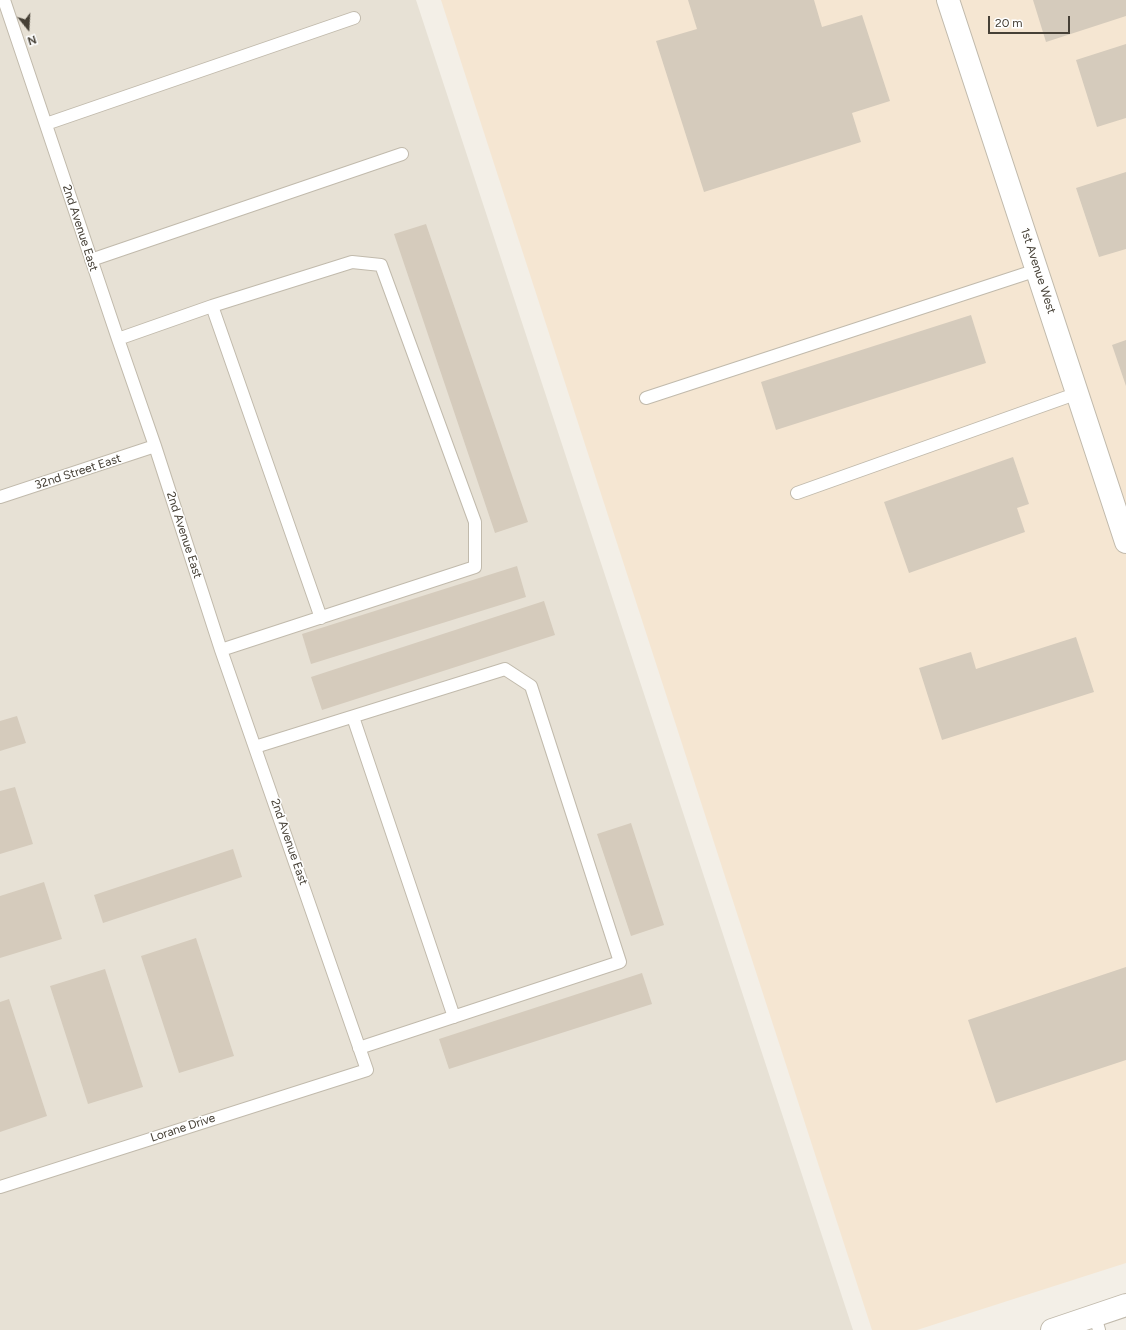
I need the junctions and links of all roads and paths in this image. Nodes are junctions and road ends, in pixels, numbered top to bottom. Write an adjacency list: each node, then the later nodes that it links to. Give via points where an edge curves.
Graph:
1 (4, 0): 4 (lane, 2nd Avenue East)
2 (948, 0): 7 (street, 1st Avenue West)
3 (354, 18): 4 (lane)
4 (46, 124): 6 (lane, 2nd Avenue East)
5 (402, 154): 6 (lane)
6 (91, 260): 9 (lane, 2nd Avenue East)
7 (1037, 270): 10 (street, 1st Avenue West); 11 (lane)
8 (212, 306): 9 (lane); 16 (lane); 16 (lane, via 352,262 381,265 475,522 475,567)
9 (118, 340): 12 (lane, 2nd Avenue East)
10 (1078, 393): 13 (lane); 15 (street, 1st Avenue West)
11 (646, 398)
12 (155, 446): 14 (lane, 32nd Street East); 17 (lane, 2nd Avenue East)
13 (797, 493)
14 (0, 497)
15 (1126, 542)
16 (321, 618): 17 (lane)
17 (222, 650): 19 (lane, 2nd Avenue East)
18 (353, 717): 19 (lane); 20 (lane); 20 (lane, via 505,669 531,686 620,962)
19 (255, 747): 21 (lane, 2nd Avenue East)
20 (454, 1017): 21 (lane)
21 (359, 1048): 22 (lane, 2nd Avenue East)
22 (366, 1070): 23 (lane, Lorane Drive)
23 (0, 1187)
24 (1126, 1305): 25 (street)
25 (1097, 1323): 26 (street)
26 (1052, 1330)

